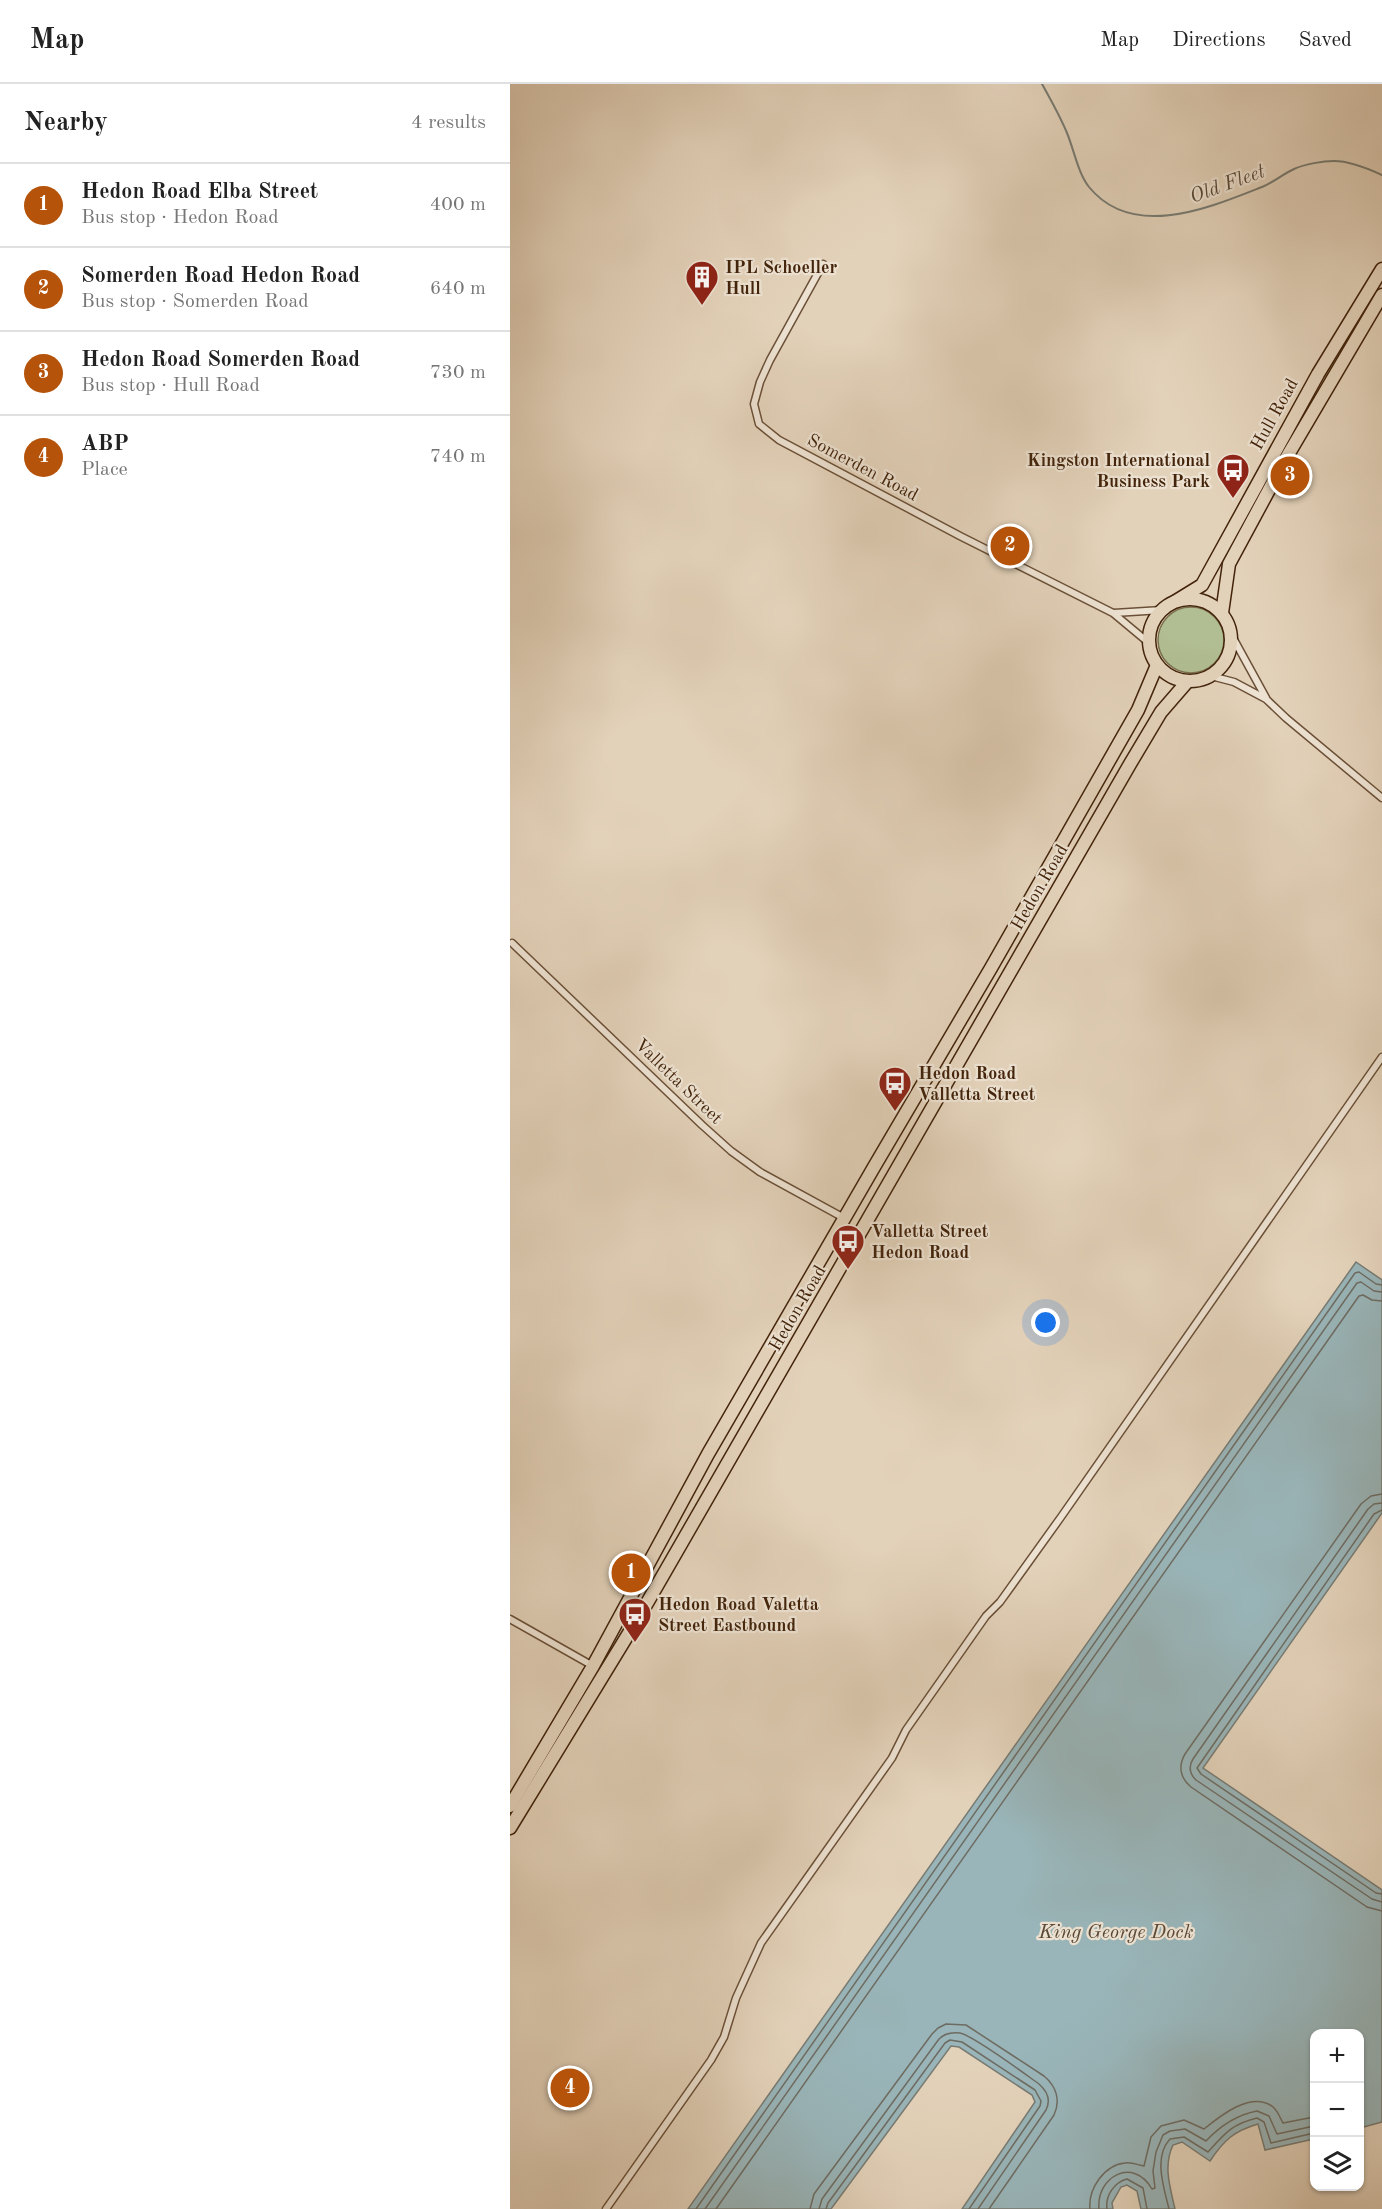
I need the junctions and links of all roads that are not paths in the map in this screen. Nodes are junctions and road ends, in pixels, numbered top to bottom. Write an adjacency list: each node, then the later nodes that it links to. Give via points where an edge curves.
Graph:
1 (823, 264): 6 (street, Somerden Road, via 760,382 754,404 759,424 779,440)
2 (1382, 269): 4 (highway, Hull Road, via 1308,391 1202,585)
3 (1382, 295): 7 (highway, Hull Road, via 1229,564)
4 (1176, 601): 5 (highway); 7 (highway, via 1201,600)
5 (1162, 610): 6 (street); 9 (highway, via 1154,620)
6 (1113, 613): 9 (street, Somerden Road)
7 (1222, 613): 8 (highway)
8 (1232, 636): 11 (highway, via 1227,659); 13 (street)
9 (1149, 644): 10 (highway)
10 (1157, 665): 12 (highway, via 1165,674); 17 (highway, Hedon Road, via 1118,746)
11 (1211, 676): 12 (highway); 13 (street, via 1234,682)
12 (1187, 682): 21 (highway, Hedon Road, via 1161,712 1130,764 643,1610)
13 (1266, 699): 14 (street)
14 (1382, 798)
15 (512, 943): 17 (street, Valletta Street, via 731,1151 760,1172)
16 (1382, 1058): 22 (street, via 1067,1509 906,1730 892,1758 761,1943 711,2060)
17 (844, 1218): 19 (highway, Hedon Road)
18 (510, 1619): 19 (street)
19 (593, 1666): 20 (highway, Hedon Road)
20 (510, 1806)
21 (510, 1828)
22 (606, 2209)

